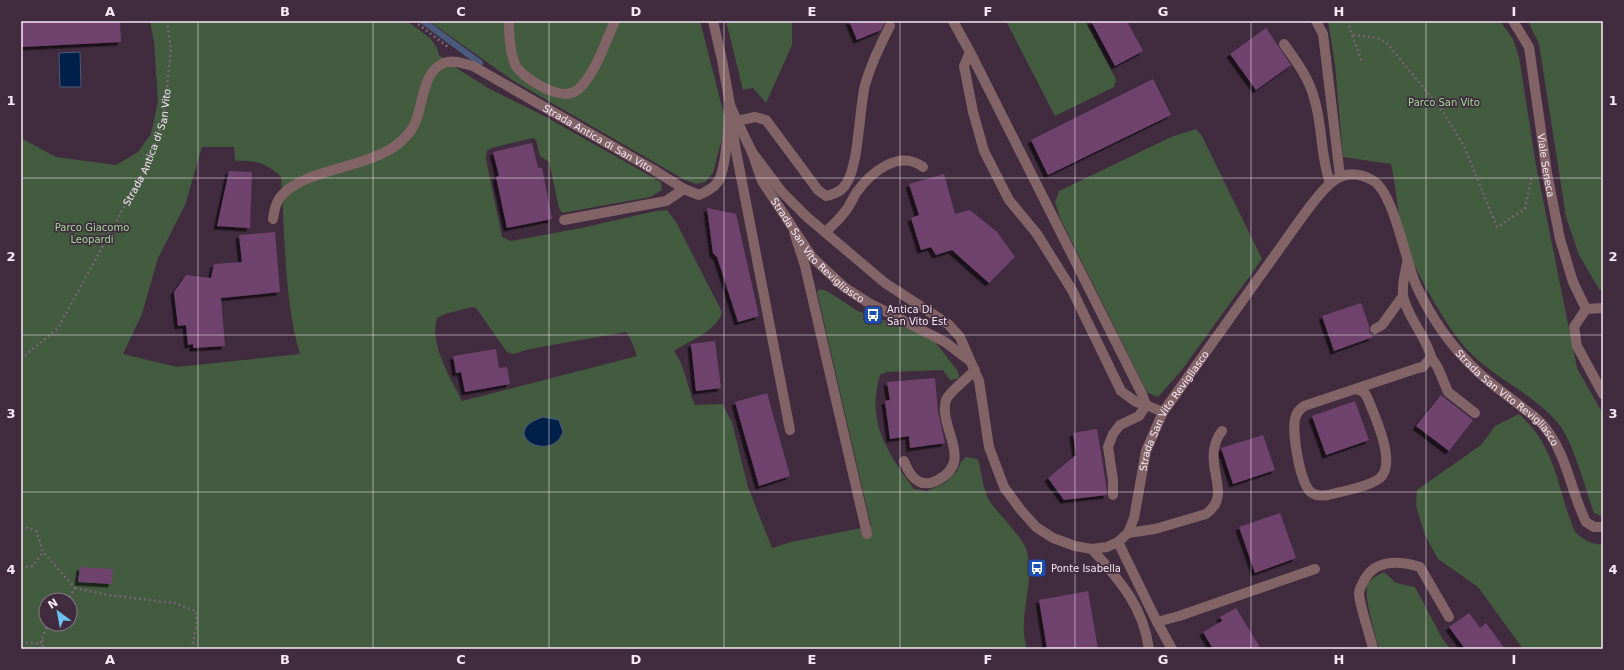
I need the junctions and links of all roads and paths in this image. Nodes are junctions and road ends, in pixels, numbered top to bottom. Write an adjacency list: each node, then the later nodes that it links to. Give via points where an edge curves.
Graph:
1 (167, 21): 34 (path, Strada Antica di San Vito, via 171,50 163,121 145,169 58,328)
2 (414, 21): 13 (path)
3 (509, 21): 4 (street, via 516,66 536,84 565,94 574,92 593,70)
4 (615, 21)
5 (713, 21): 16 (street, Strada San Vito Revigliasco)
6 (953, 21): 14 (street)
7 (1316, 21): 21 (street, via 1323,34)
8 (1347, 21): 11 (path)
9 (1513, 21): 20 (street, Viale Seneca, via 1529,47)
10 (890, 26): 17 (street, via 865,85 847,183 836,194 826,196 818,190 766,120 755,117)
11 (1353, 35): 15 (path); 20 (path, via 1378,38 1387,43 1441,109 1464,146 1497,227 1526,209 1531,179)
12 (1284, 44): 22 (street, via 1304,74 1315,99 1325,169)
13 (449, 48)
14 (970, 52): 38 (street); 38 (street, via 964,66 984,151 1009,200 1037,234 1068,284 1121,391 1136,402)
15 (1362, 62)
16 (730, 105): 17 (street, Strada San Vito Revigliasco); 23 (street, Strada Antica di San Vito, via 722,171 718,182 711,190 699,194); 41 (street, via 735,146)
17 (737, 120): 18 (street, Strada San Vito Revigliasco)
18 (752, 152): 26 (street, Strada San Vito Revigliasco, via 762,181); 27 (street, Strada San Vito Revigliasco, via 782,192)
19 (923, 167): 27 (street, via 916,162 903,160 886,165 869,179 844,214)
20 (1547, 173): 31 (street, Viale Seneca, via 1570,275)
21 (1340, 176): 22 (street, Strada San Vito Revigliasco); 28 (street, Strada San Vito Revigliasco, via 1361,174 1374,180 1383,189 1390,202)
22 (1330, 183): 39 (street, Strada San Vito Revigliasco, via 1305,213)
23 (684, 189): 24 (street, Strada Antica di San Vito, via 473,66 455,62 443,63 432,73 413,127 403,141 369,160 303,180 282,194 274,209); 25 (street, via 666,200)
24 (273, 219)
25 (564, 220)
26 (794, 232): 35 (street, Strada San Vito Revigliasco, via 812,258 844,287 867,302 945,342); 48 (street, via 806,266)
27 (826, 232): 35 (street, Strada San Vito Revigliasco, via 885,283 948,324 960,337)
28 (1407, 263): 29 (street, Strada San Vito Revigliasco); 46 (street, Strada San Vito Revigliasco, via 1441,330 1454,347 1474,368 1541,422 1562,456 1586,522 1594,527)
29 (1403, 296): 32 (street, via 1382,325); 33 (street, via 1430,349)
30 (1603, 308): 31 (street)
31 (1586, 309): 37 (street, via 1574,327 1577,346)
32 (1375, 329)
33 (1431, 357): 36 (street, via 1423,366); 40 (street, via 1448,392)
34 (21, 359)
35 (973, 365): 43 (street, via 965,382 948,394 945,402 945,413 956,461 953,470 930,484 918,481 909,472); 50 (street, Strada San Vito Revigliasco, via 980,381 989,447 1004,487 1036,527 1053,538)
36 (1356, 389): 36 (street, via 1304,406 1297,411 1295,420 1299,458 1305,484 1311,493 1328,496 1373,482 1387,468 1387,456 1368,399 1364,392)
37 (1603, 394)
38 (1146, 405): 39 (street); 44 (street, via 1139,416 1120,425 1108,447)
39 (1163, 412): 47 (street, Strada San Vito Revigliasco, via 1146,451 1134,518)
40 (1475, 413)
41 (790, 430)
42 (1222, 430): 47 (street, via 1213,451 1218,502 1213,509 1206,514 1156,529)
43 (904, 461)
44 (1113, 495)
45 (21, 526): 51 (path, via 36,531)
46 (1603, 527)
47 (1128, 533): 49 (street, Strada San Vito Revigliasco)
48 (867, 534)
49 (1118, 542): 50 (street, Strada San Vito Revigliasco); 57 (street)
50 (1092, 549): 63 (street, via 1127,590 1146,629)
51 (43, 552): 52 (path, via 33,566); 54 (path)
52 (21, 567)
53 (1315, 569): 57 (street)
54 (75, 588): 55 (path); 62 (path, via 108,595 174,602 196,611 197,621)
55 (73, 592)
56 (1449, 617): 65 (street, via 1420,567 1386,562 1370,572 1361,584 1359,594)
57 (1157, 622): 64 (street)
58 (45, 632): 59 (path)
59 (42, 638): 60 (path, via 40,644); 61 (path)
60 (21, 642)
61 (43, 649)
62 (192, 649)
63 (1149, 649)
64 (1172, 649)
65 (1373, 649)

